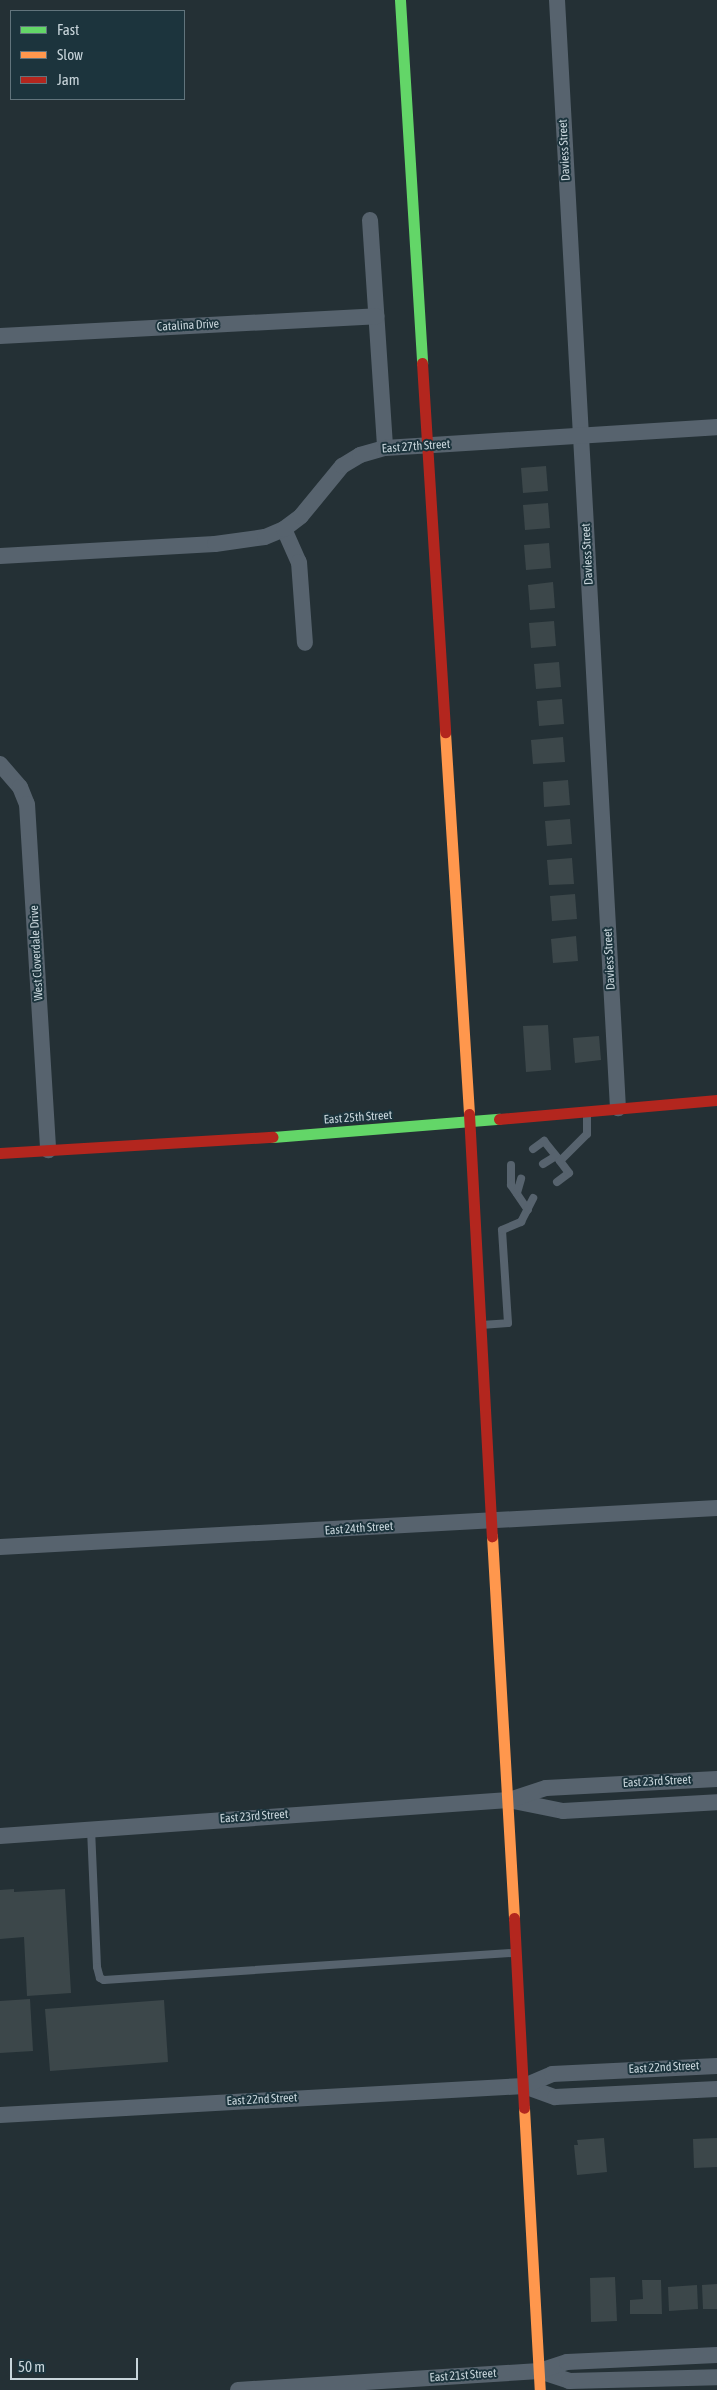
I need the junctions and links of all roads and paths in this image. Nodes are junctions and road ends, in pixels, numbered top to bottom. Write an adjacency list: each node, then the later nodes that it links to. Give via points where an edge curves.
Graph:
1 (400, 0): 8 (street)
2 (557, 0): 7 (street, Daviess Street)
3 (370, 220): 4 (street)
4 (376, 316): 5 (street, Catalina Drive); 9 (street)
5 (0, 336)
6 (717, 427): 7 (street, East 27th Street)
7 (582, 436): 8 (street, East 27th Street); 15 (street, Daviess Street)
8 (425, 445): 9 (street, East 27th Street); 17 (street)
9 (385, 448): 10 (street, East 27th Street, via 360,455 342,466 302,516)
10 (284, 530): 11 (street, East 27th Street, via 264,537 215,544); 12 (street, via 299,562)
11 (0, 556)
12 (305, 643)
13 (0, 764): 19 (street, West Cloverdale Drive, via 20,787 27,804)
14 (717, 1100): 15 (street, East 25th Street)
15 (618, 1108): 16 (street, East 25th Street)
16 (587, 1111): 17 (street, East 25th Street); 21 (lane, via 587,1134)
17 (469, 1122): 19 (street, East 25th Street); 29 (street)
18 (533, 1149): 21 (lane, via 544,1141)
19 (48, 1150): 20 (street, East 25th Street)
20 (0, 1153)
21 (558, 1159): 22 (lane); 25 (lane, via 569,1173)
22 (543, 1164)
23 (511, 1165): 26 (lane, via 511,1185)
24 (521, 1179): 26 (lane)
25 (557, 1182)
26 (516, 1193): 28 (lane)
27 (533, 1198): 28 (lane)
28 (528, 1210): 29 (lane, via 521,1222 502,1230 508,1323)
29 (481, 1325): 31 (street)
30 (717, 1508): 31 (street, East 24th Street)
31 (492, 1520): 32 (street, East 24th Street); 34 (street)
32 (0, 1547)
33 (717, 1779): 34 (street, East 23rd Street, via 546,1788)
34 (509, 1800): 35 (street, East 23rd Street, via 563,1811); 36 (street, East 23rd Street); 38 (street)
35 (717, 1802)
36 (91, 1829): 37 (street, East 23rd Street); 38 (lane, via 97,1967 100,1978 104,1980)
37 (0, 1836)
38 (517, 1953): 40 (street)
39 (717, 2066): 40 (street, East 22nd Street, via 552,2074)
40 (524, 2086): 41 (street, East 22nd Street, via 555,2097); 42 (street, East 22nd Street); 44 (street)
41 (717, 2089)
42 (0, 2115)
43 (717, 2355): 44 (street, East 21st Street, via 567,2362)
44 (539, 2371): 45 (street, East 21st Street, via 569,2381); 46 (street, East 21st Street); 47 (street)
45 (717, 2377)
46 (238, 2390)
47 (540, 2390)

